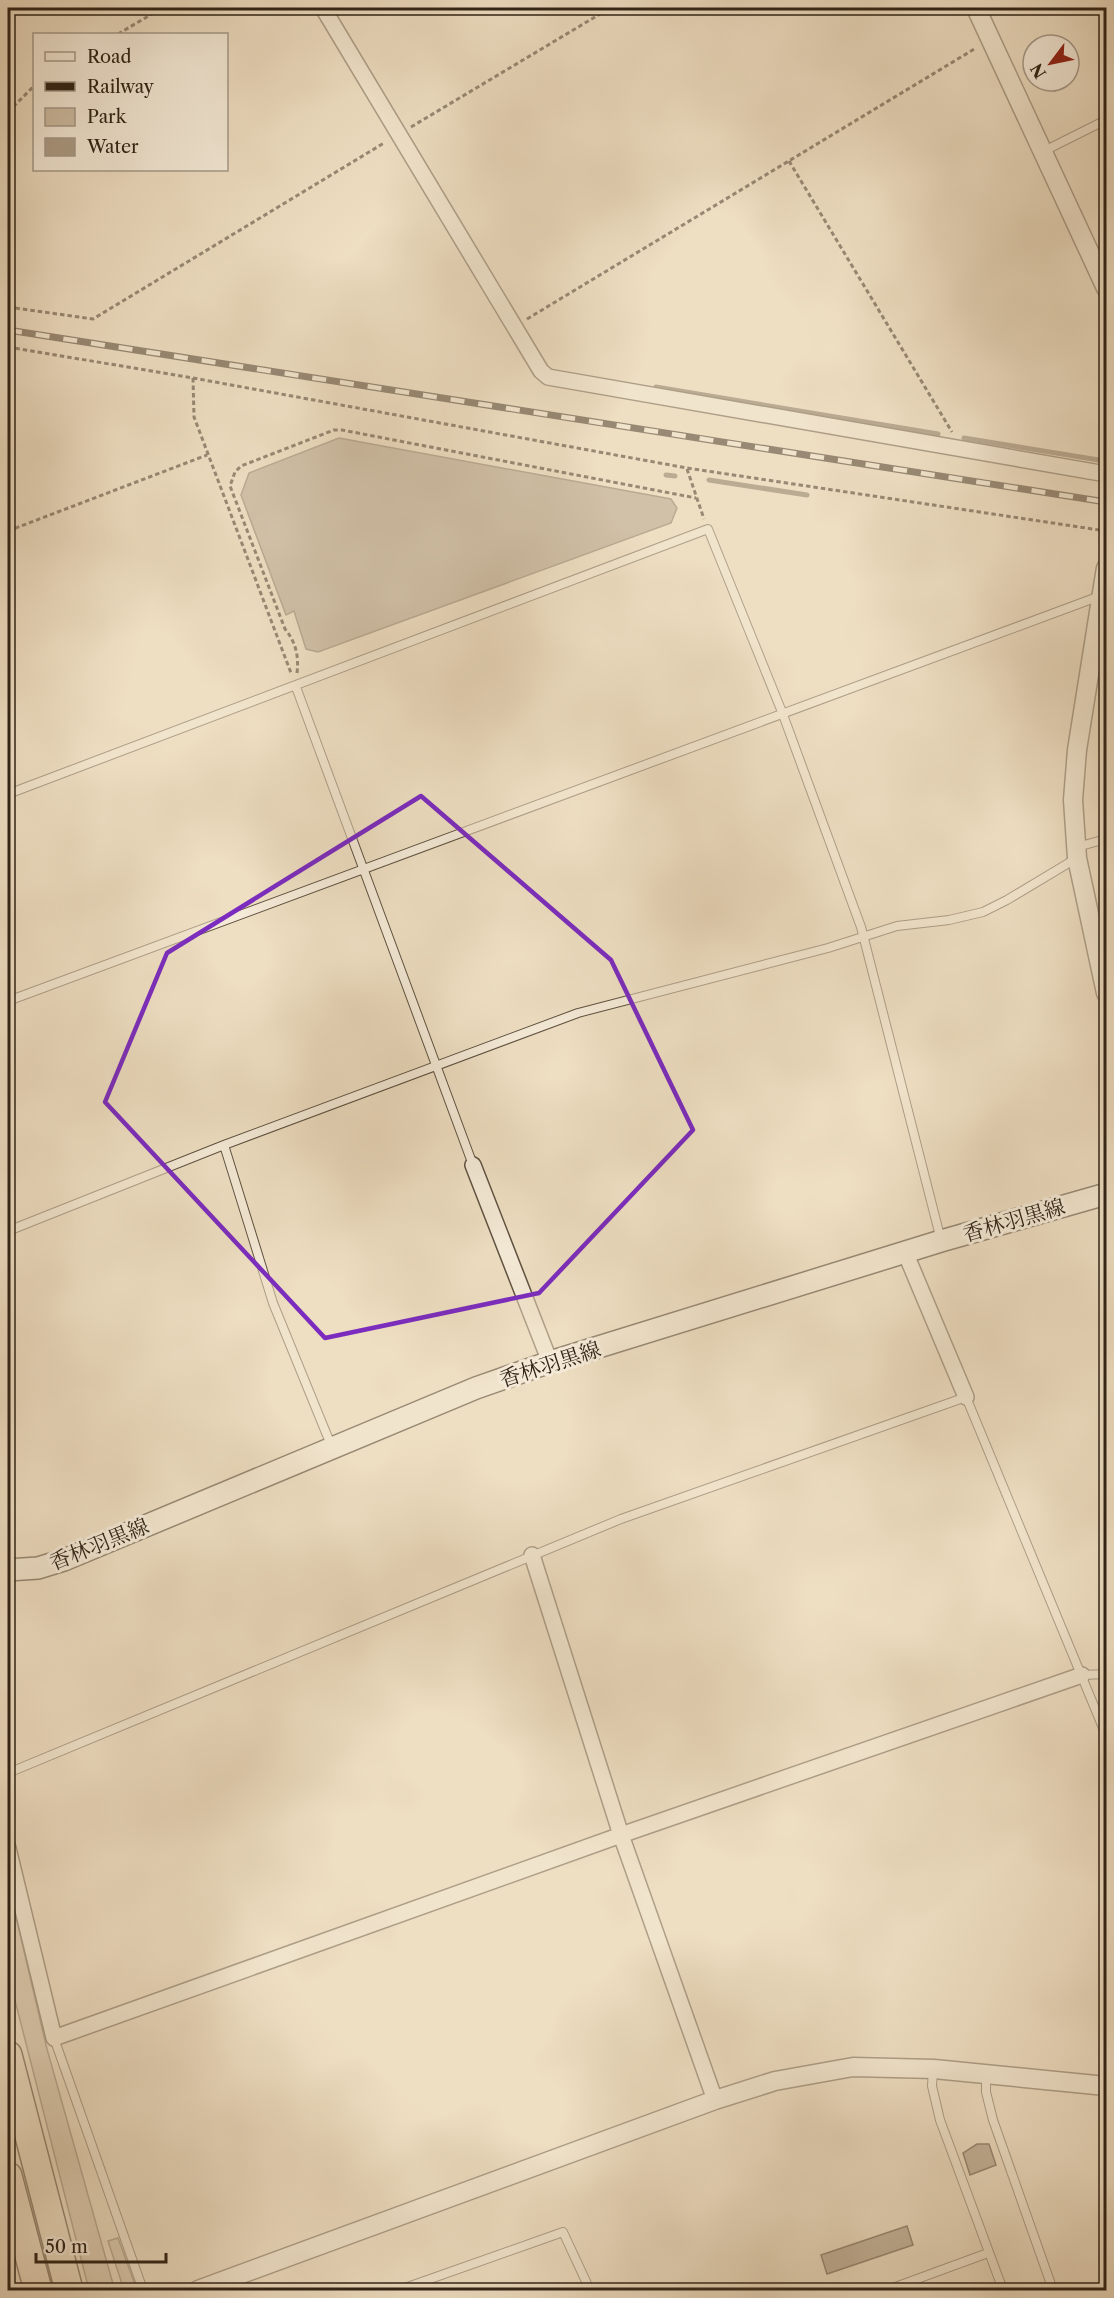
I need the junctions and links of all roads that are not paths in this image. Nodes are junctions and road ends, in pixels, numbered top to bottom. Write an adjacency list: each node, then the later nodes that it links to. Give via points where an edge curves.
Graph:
1 (323, 8): 7 (street, via 548,377)
2 (976, 8): 4 (street)
3 (1107, 120): 4 (lane)
4 (1042, 152): 5 (street)
5 (1102, 266): 6 (street)
6 (1107, 288)
7 (1107, 474)
8 (1107, 568): 9 (street)
9 (1102, 596): 11 (lane); 14 (street, via 1074,778)
10 (296, 687): 11 (lane, via 708,530); 12 (lane); 15 (lane)
11 (782, 712): 15 (lane); 16 (lane)
12 (8, 794)
13 (1107, 839): 14 (lane)
14 (1076, 853): 16 (lane, via 1014,896 983,912 897,926); 17 (street)
15 (363, 870): 18 (lane); 19 (lane)
16 (864, 936): 19 (lane, via 578,1013); 24 (lane)
17 (1107, 993)
18 (8, 1001)
19 (436, 1064): 20 (lane); 21 (lane)
20 (224, 1144): 23 (lane); 28 (lane, via 273,1303)
21 (472, 1165): 26 (street)
22 (1107, 1194): 24 (main road, 香林羽黒線)
23 (8, 1231)
24 (941, 1241): 25 (main road, 香林羽黒線)
25 (905, 1252): 26 (main road, 香林羽黒線); 27 (street)
26 (550, 1362): 28 (main road, 香林羽黒線, via 476,1388)
27 (966, 1397): 29 (lane, via 621,1519); 32 (lane)
28 (332, 1449): 30 (main road, 香林羽黒線, via 64,1560 38,1568)
29 (532, 1555): 34 (lane); 35 (street)
30 (8, 1570)
31 (1107, 1674): 32 (lane)
32 (1082, 1675): 33 (lane); 35 (street)
33 (1107, 1735)
34 (8, 1773)
35 (621, 1835): 37 (street); 42 (street)
36 (8, 1848): 37 (street)
37 (54, 2038): 47 (lane)
38 (8, 2055): 46 (highway)
39 (933, 2069): 40 (street); 42 (street, via 879,2066 825,2071 775,2081); 44 (lane, via 932,2086 940,2120)
40 (986, 2073): 41 (street); 53 (lane, via 993,2120)
41 (1107, 2086)
42 (715, 2100): 48 (street)
43 (8, 2175): 45 (highway)
44 (988, 2253): 51 (lane); 52 (lane)
45 (38, 2290)
46 (69, 2290)
47 (143, 2290)
48 (198, 2290)
49 (399, 2290): 50 (lane, via 563,2232)
50 (590, 2290)
51 (887, 2290)
52 (1003, 2290)
53 (1053, 2290)

